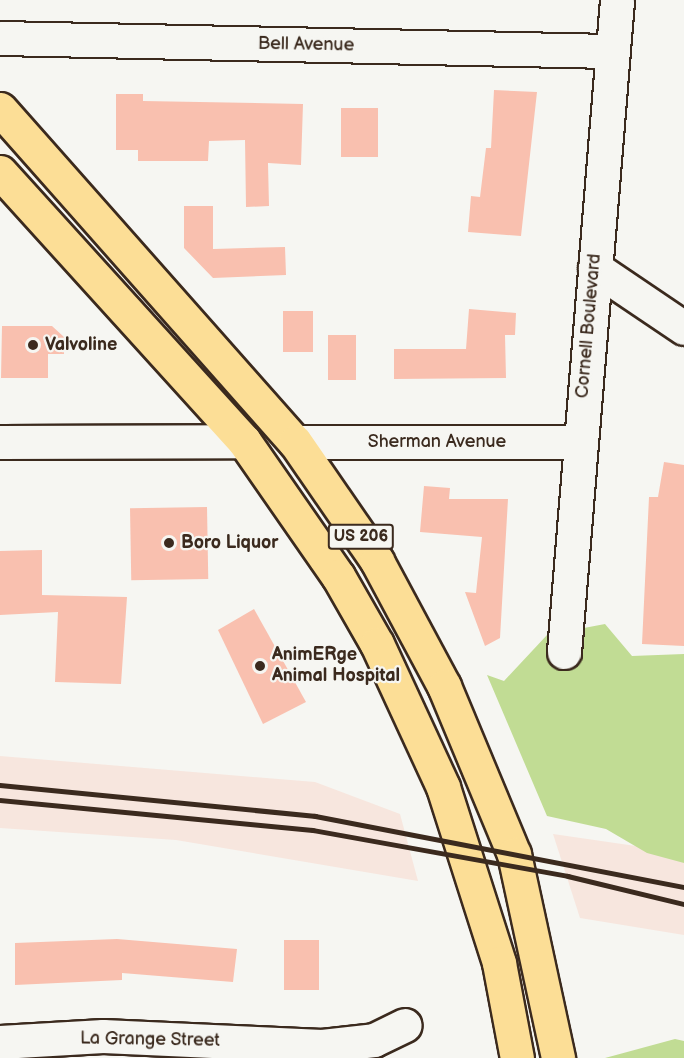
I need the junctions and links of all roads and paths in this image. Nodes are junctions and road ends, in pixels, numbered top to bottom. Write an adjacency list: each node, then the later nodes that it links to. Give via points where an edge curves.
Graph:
1 (617, 0): 3 (street, Cornell Boulevard)
2 (0, 38): 3 (street, Bell Avenue)
3 (612, 51): 6 (street, Cornell Boulevard)
4 (0, 108): 11 (highway, US 206)
5 (0, 172): 8 (highway, US 206)
6 (595, 268): 7 (street); 9 (street, Cornell Boulevard)
7 (684, 328)
8 (244, 441): 10 (street); 15 (highway, US 206, via 338,576 413,718 482,903)
9 (579, 441): 11 (street, Sherman Avenue); 12 (street, Cornell Boulevard)
10 (0, 442)
11 (295, 442): 16 (highway, US 206, via 341,505 399,599 474,753 514,854)
12 (564, 652)
13 (405, 1025): 14 (street, La Grange Street, via 374,1040 322,1046 103,1036)
14 (0, 1042)
15 (517, 1058)
16 (558, 1058)

